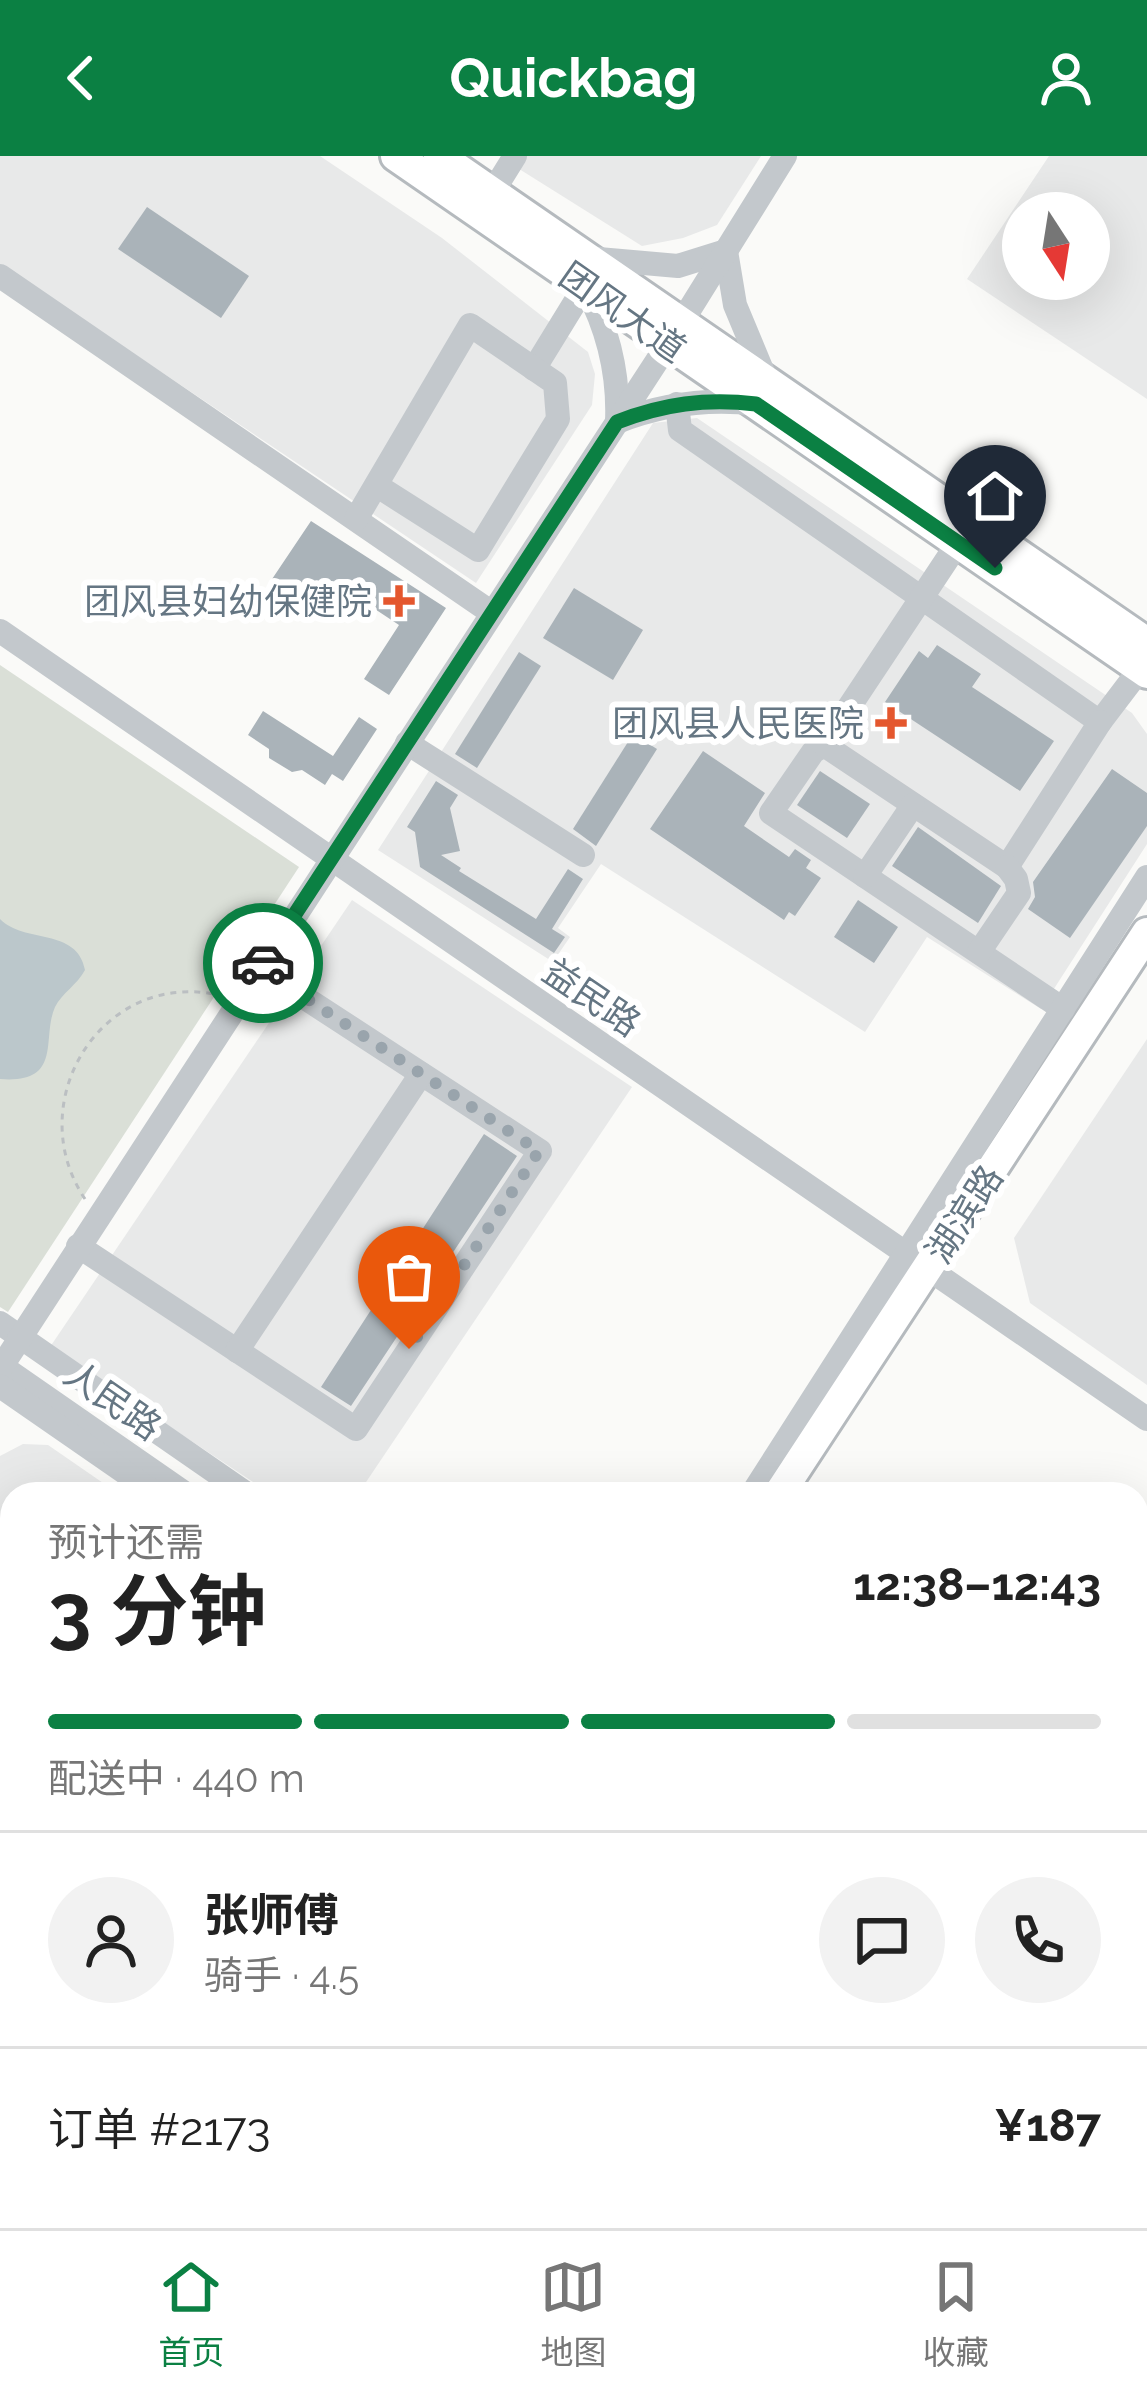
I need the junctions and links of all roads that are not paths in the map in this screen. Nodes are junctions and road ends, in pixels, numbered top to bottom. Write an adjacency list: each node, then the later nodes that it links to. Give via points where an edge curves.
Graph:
1 (396, 156): 7 (main road, 团风大道)
2 (439, 156): 5 (main road, 团风大道)
3 (515, 156): 5 (street)
4 (785, 156): 6 (street)
5 (492, 193): 7 (main road, 团风大道)
6 (726, 251): 7 (street, via 678,266); 9 (street); 11 (street)
7 (586, 272): 9 (main road, 团风大道); 10 (street); 13 (street, via 610,345)
8 (0, 276): 15 (street)
9 (675, 333): 11 (main road, 团风大道); 13 (street)
10 (534, 369): 14 (street, via 470,325); 14 (street, via 555,383 558,419 478,550)
11 (761, 393): 12 (street); 16 (main road, 团风大道); 20 (main road, 团风大道)
12 (677, 404): 13 (street); 17 (street, via 680,430)
13 (617, 422): 18 (street)
14 (376, 485): 15 (street)
15 (356, 520): 18 (street)
16 (958, 543): 17 (street); 20 (main road, 团风大道)
17 (922, 598): 21 (street); 23 (street)
18 (492, 613): 22 (street)
19 (0, 632): 26 (street, 益民路)
20 (1145, 661): 21 (street)
21 (1100, 722): 27 (street)
22 (407, 743): 25 (street); 26 (street)
23 (824, 745): 24 (street); 28 (street, via 771,813)
24 (914, 805): 27 (street); 28 (street)
25 (583, 855)
26 (330, 860): 33 (street); 37 (street, 益民路)
27 (1006, 867): 31 (street, via 1019,893)
28 (865, 876): 31 (street)
29 (1147, 878): 34 (street)
30 (1147, 932): 37 (main road, 湖滨路)
31 (979, 952): 34 (street)
32 (1147, 964): 37 (main road, 湖滨路)
33 (260, 968): 35 (street); 36 (street)
34 (1063, 1009): 37 (street)
35 (421, 1074): 39 (street); 39 (street, via 539,1151 356,1429)
36 (78, 1246): 38 (street); 39 (street)
37 (925, 1268): 42 (street, 益民路); 46 (street); 47 (main road, 湖滨路); 48 (main road, 湖滨路)
38 (10, 1330): 40 (street); 45 (street)
39 (238, 1351)
40 (0, 1367): 44 (street, 人民路)
41 (0, 1386): 43 (street, 人民路)
42 (1147, 1419)
43 (139, 1482)
44 (168, 1482)
45 (230, 1482)
46 (761, 1482)
47 (787, 1482)
48 (807, 1482)

